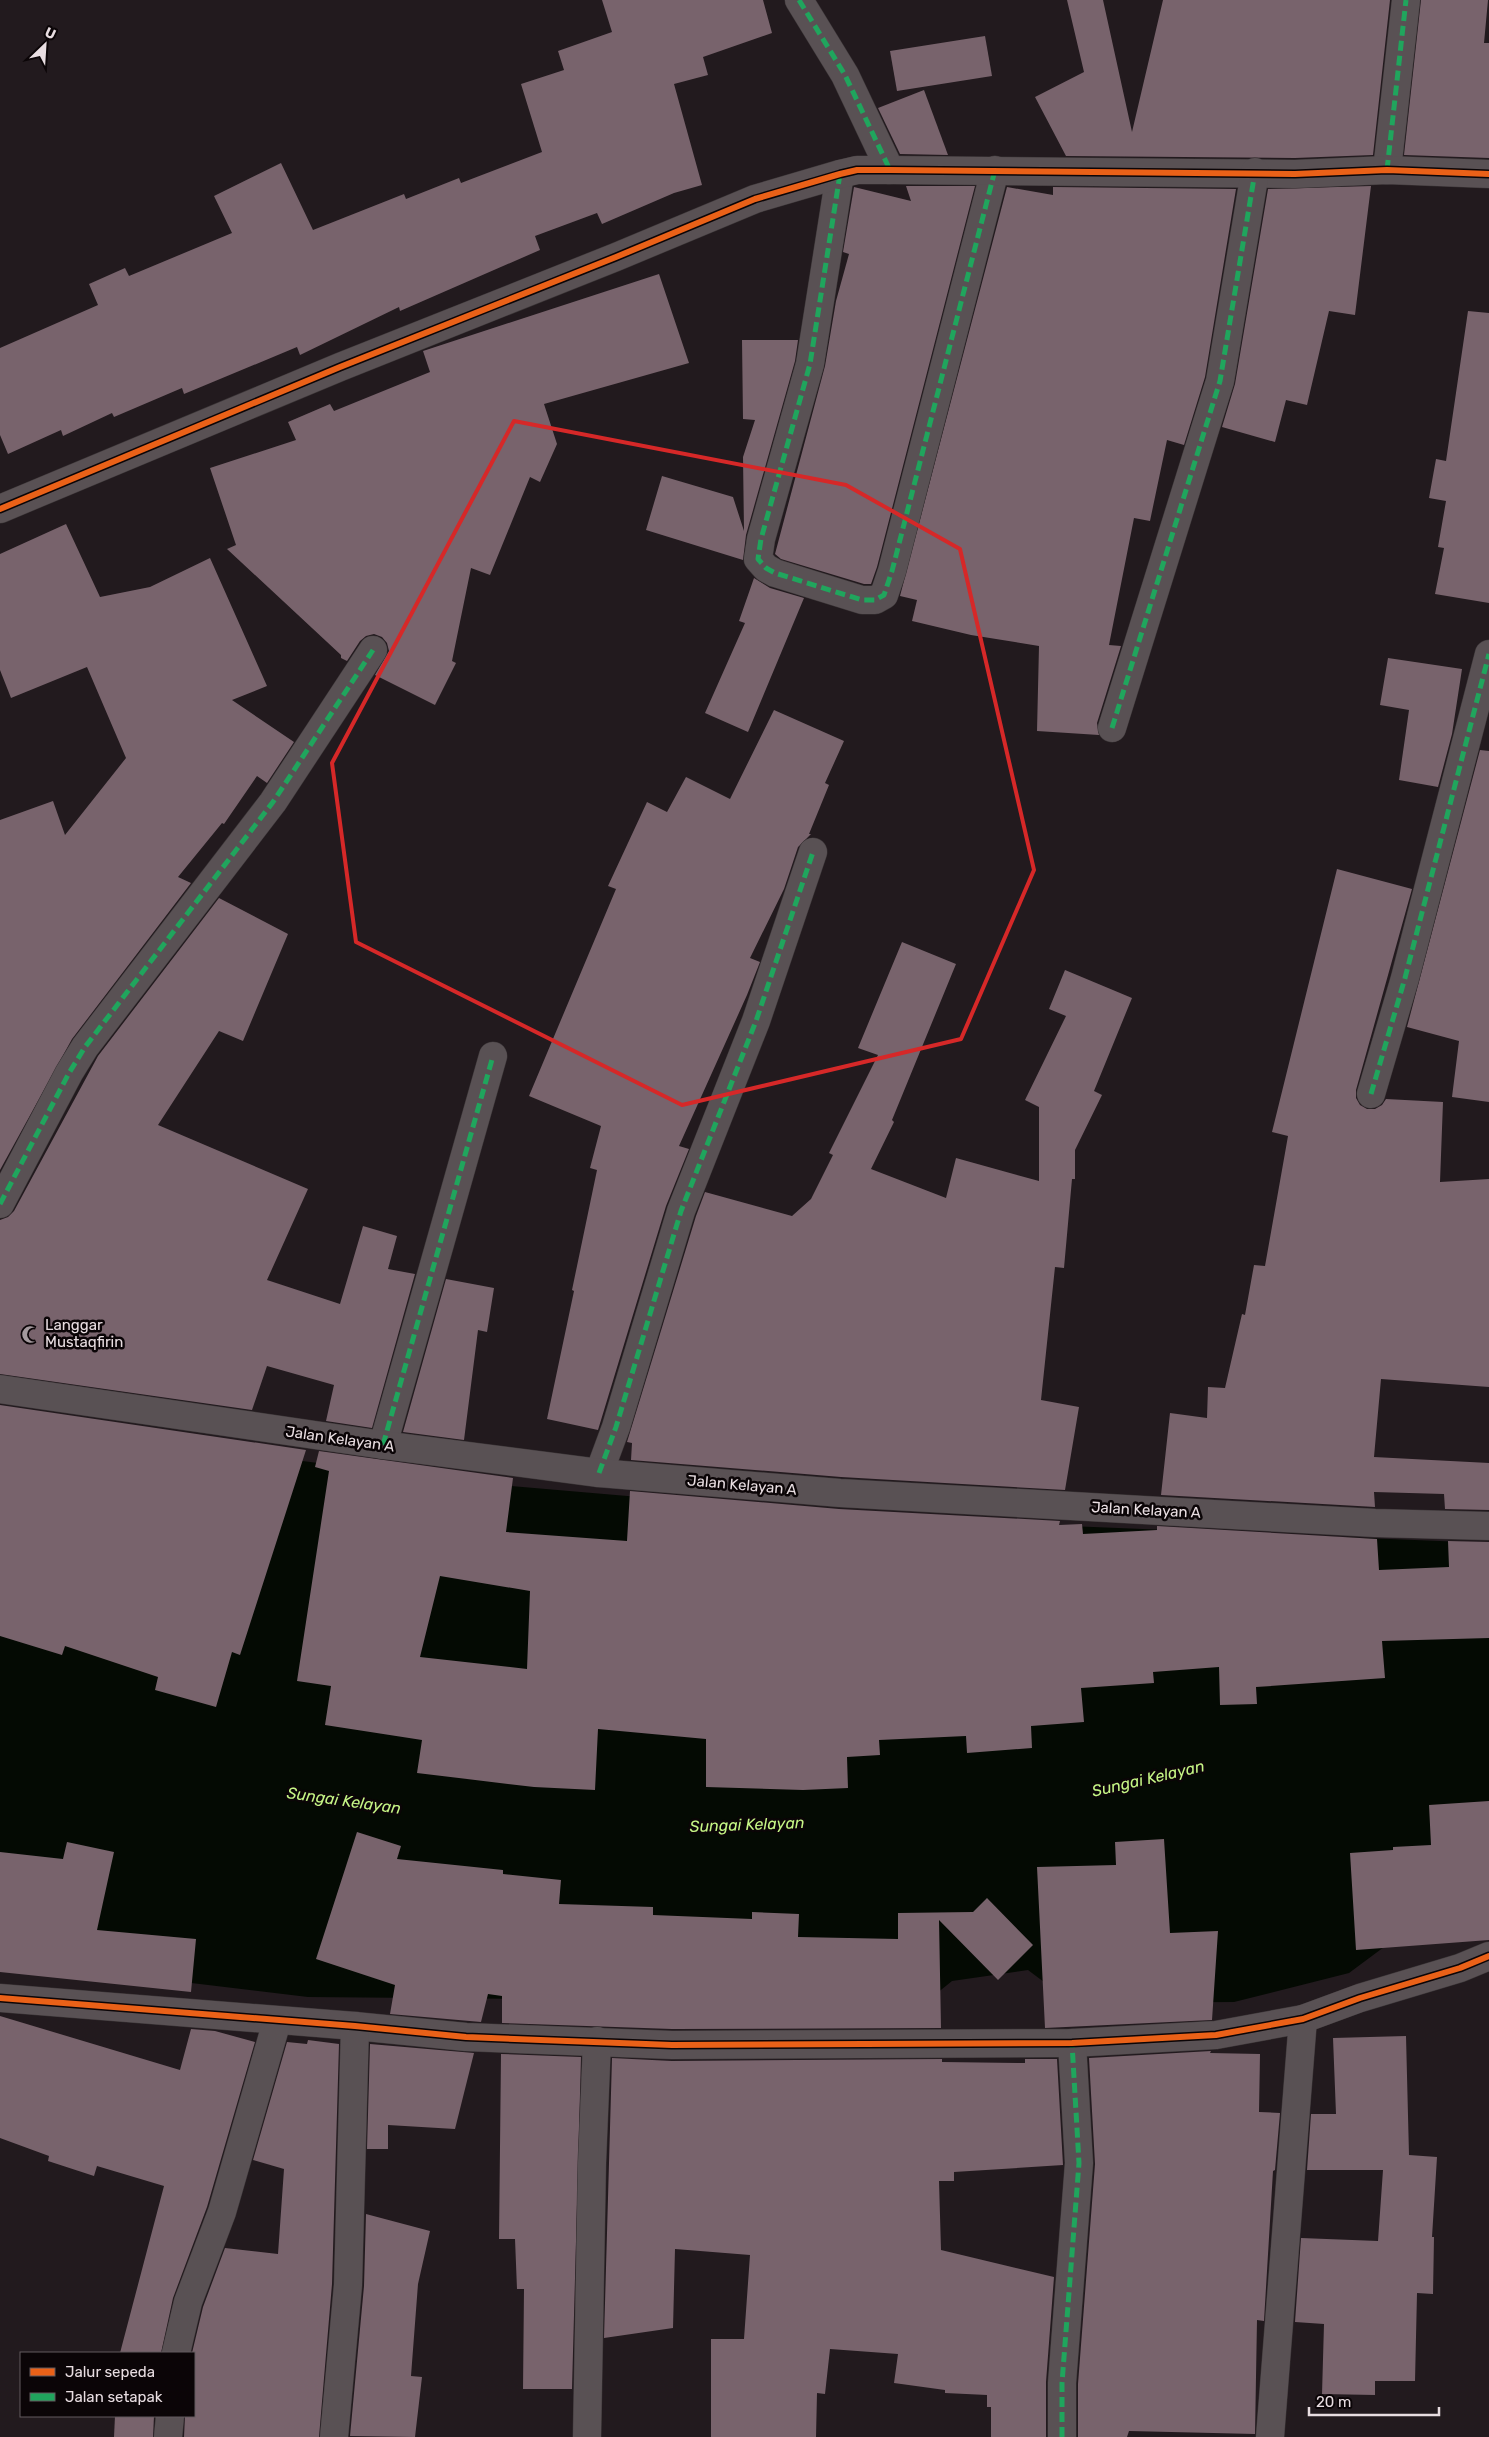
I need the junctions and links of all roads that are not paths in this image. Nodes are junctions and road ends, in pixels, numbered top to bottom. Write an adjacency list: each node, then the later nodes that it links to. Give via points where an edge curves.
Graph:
1 (800, 0): 3 (street, via 845,75)
2 (1406, 0): 5 (street)
3 (890, 170): 4 (street); 7 (street, via 857,170)
4 (995, 170): 6 (street); 7 (street, via 892,572 884,595 875,600 862,600 775,573 758,559 810,364)
5 (1387, 170): 6 (street, via 1295,174); 8 (street)
6 (1255, 172): 12 (street, via 1220,381)
7 (840, 174): 9 (street, via 755,199)
8 (1489, 174)
9 (0, 509)
10 (373, 650): 16 (street, via 273,802 85,1048)
11 (1489, 654): 15 (street)
12 (1112, 728)
13 (813, 852): 19 (street, via 756,1021 681,1211)
14 (493, 1056): 18 (street)
15 (1372, 1094)
16 (0, 1204)
17 (0, 1389): 18 (street, Jalan Kelayan A)
18 (382, 1446): 19 (street, Jalan Kelayan A)
19 (599, 1473): 20 (street, Jalan Kelayan A, via 840,1493 1355,1522)
20 (1489, 1526)
21 (1489, 1956): 23 (street)
22 (0, 1998): 24 (street)
23 (1303, 2019): 27 (street, via 1216,2035); 34 (street)
24 (277, 2021): 25 (street); 28 (street, via 222,2212 188,2302)
25 (355, 2026): 26 (street, via 466,2038); 31 (street, via 348,2285)
26 (597, 2041): 27 (street, via 672,2045); 32 (street)
27 (1072, 2043): 33 (street, via 1079,2163 1062,2383)
28 (176, 2352)
29 (170, 2417): 30 (street)
30 (168, 2437)
31 (334, 2437)
32 (587, 2437)
33 (1062, 2437)
34 (1270, 2437)

